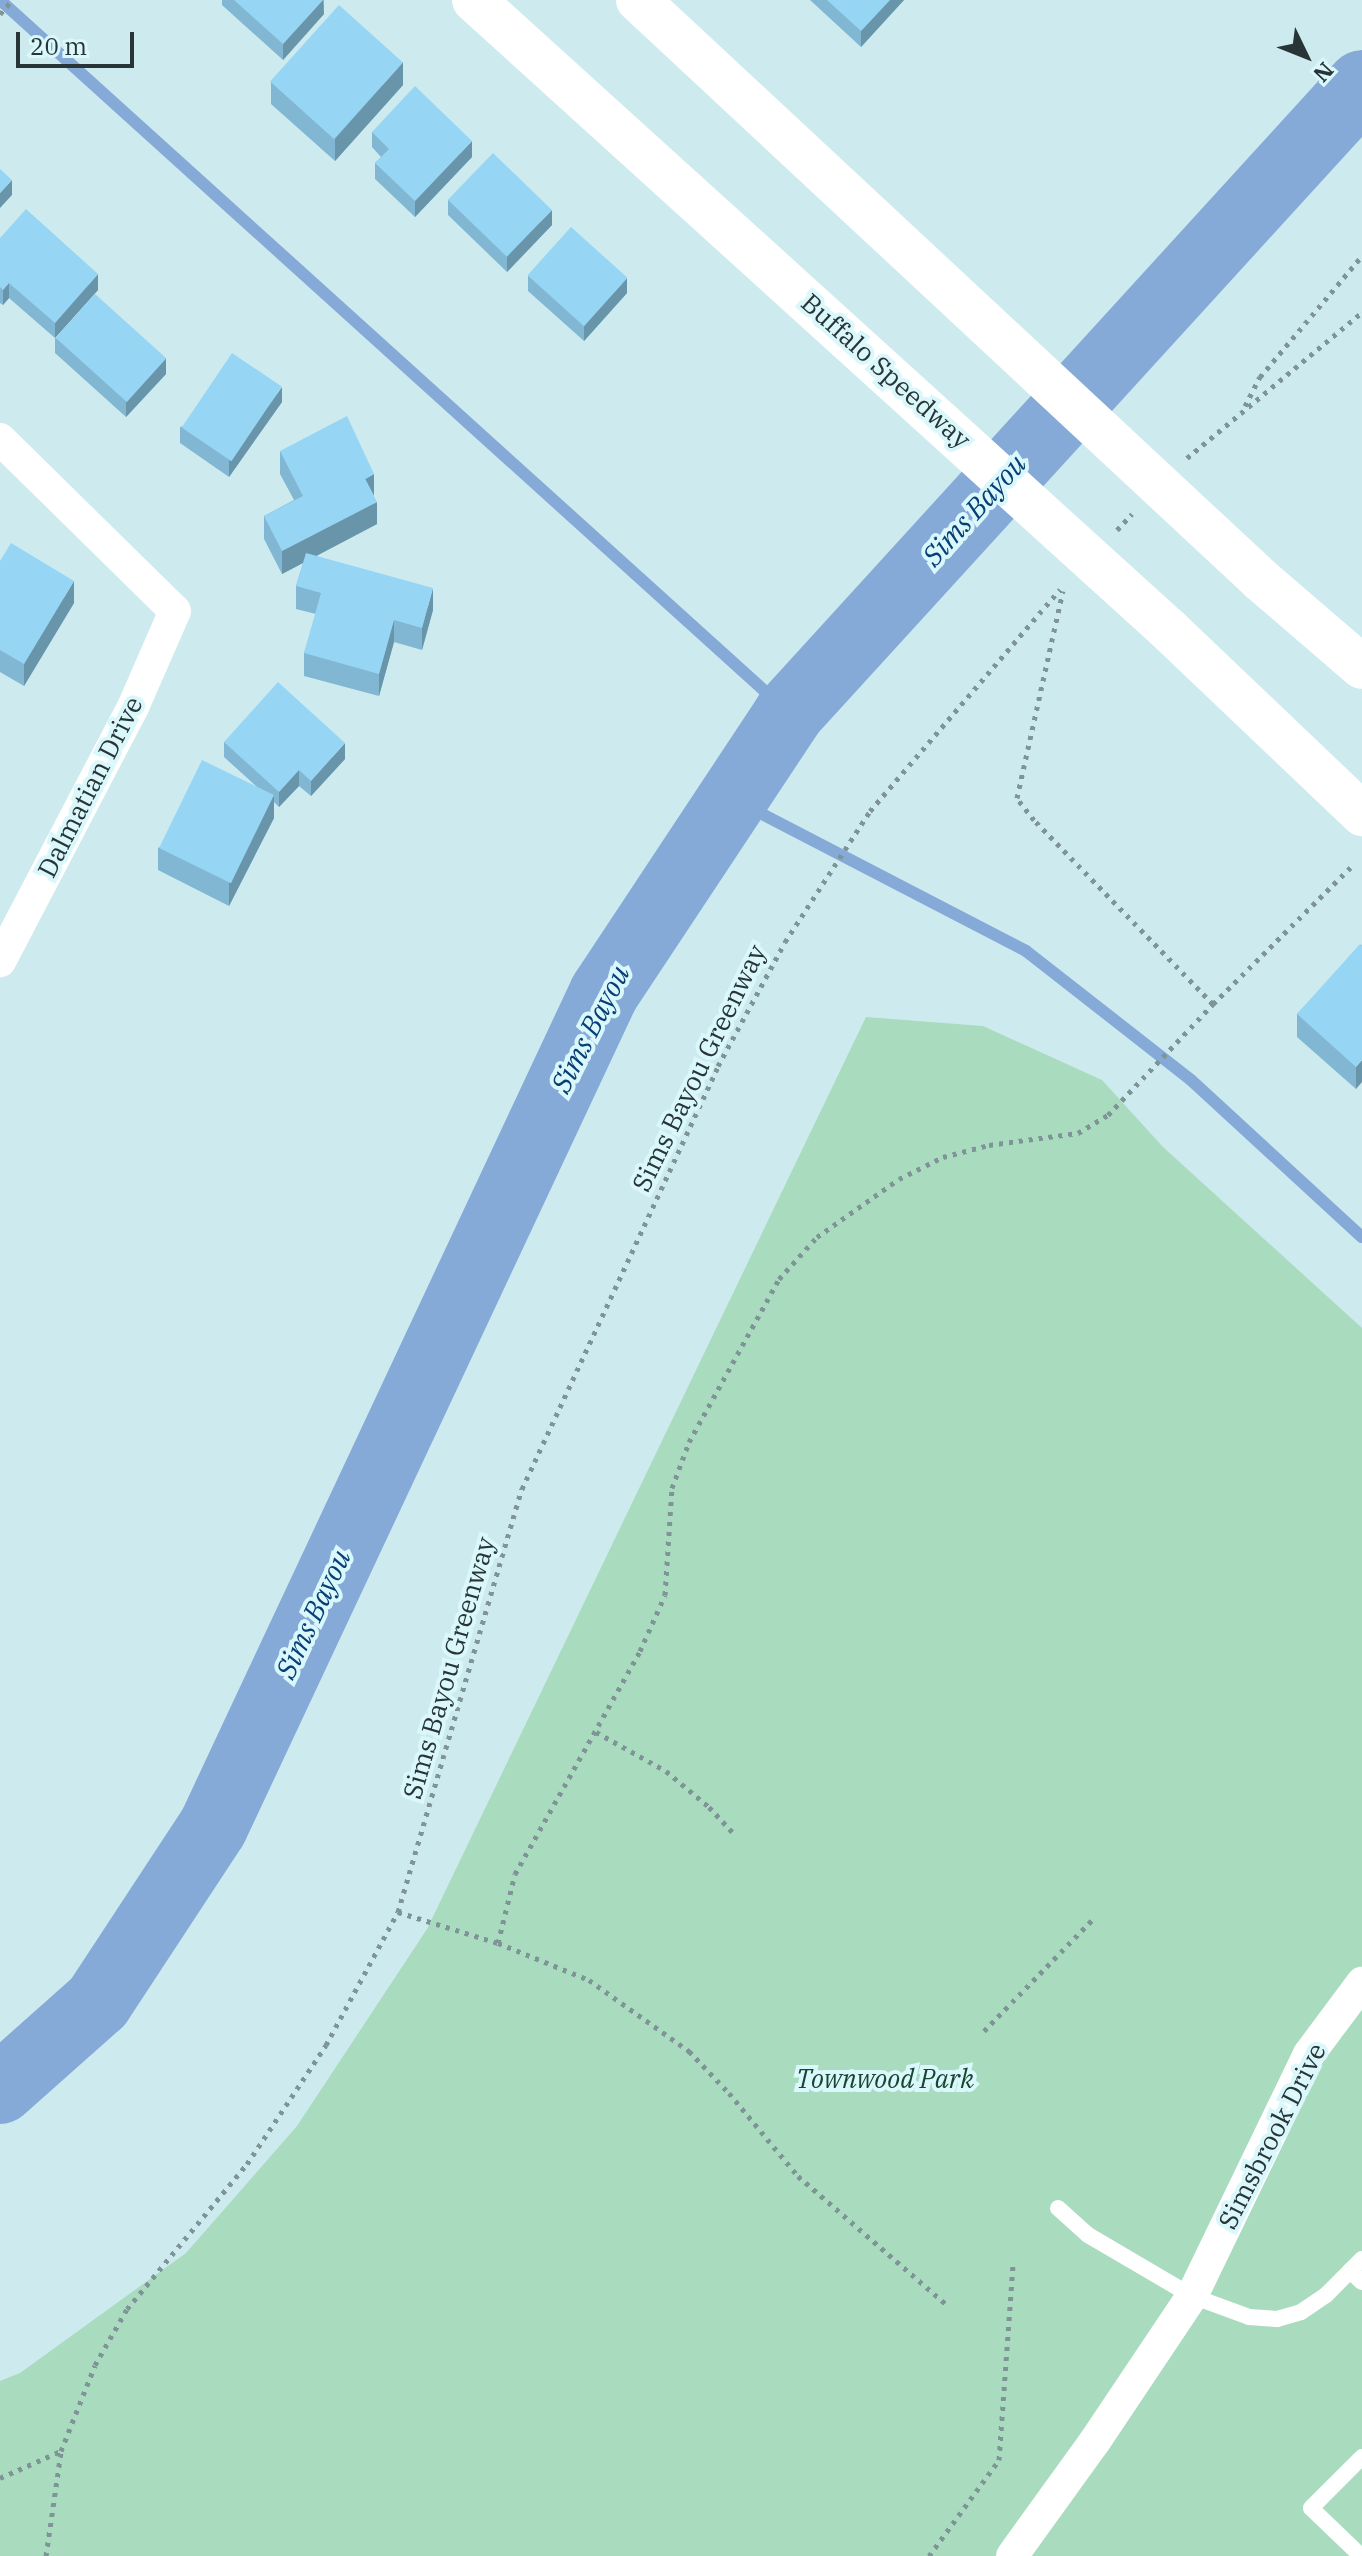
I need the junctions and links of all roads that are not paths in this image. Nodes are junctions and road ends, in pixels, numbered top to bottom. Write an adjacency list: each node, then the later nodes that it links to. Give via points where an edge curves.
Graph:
1 (474, 0): 5 (main road, Buffalo Speedway, via 1169,630)
2 (638, 0): 4 (main road, via 1261,580)
3 (0, 439): 6 (street, Dalmatian Drive, via 175,611 133,707)
4 (1362, 667)
5 (1362, 814)
6 (0, 961)
7 (1362, 1983): 10 (street, Simsbrook Drive, via 1309,2054)
8 (1058, 2208): 10 (lane, via 1088,2235)
9 (1358, 2271): 10 (lane, via 1301,2312 1277,2319 1249,2317)
10 (1192, 2296): 12 (street, Simsbrook Drive)
11 (1362, 2457): 13 (lane, via 1311,2508)
12 (1012, 2556)
13 (1361, 2556)

